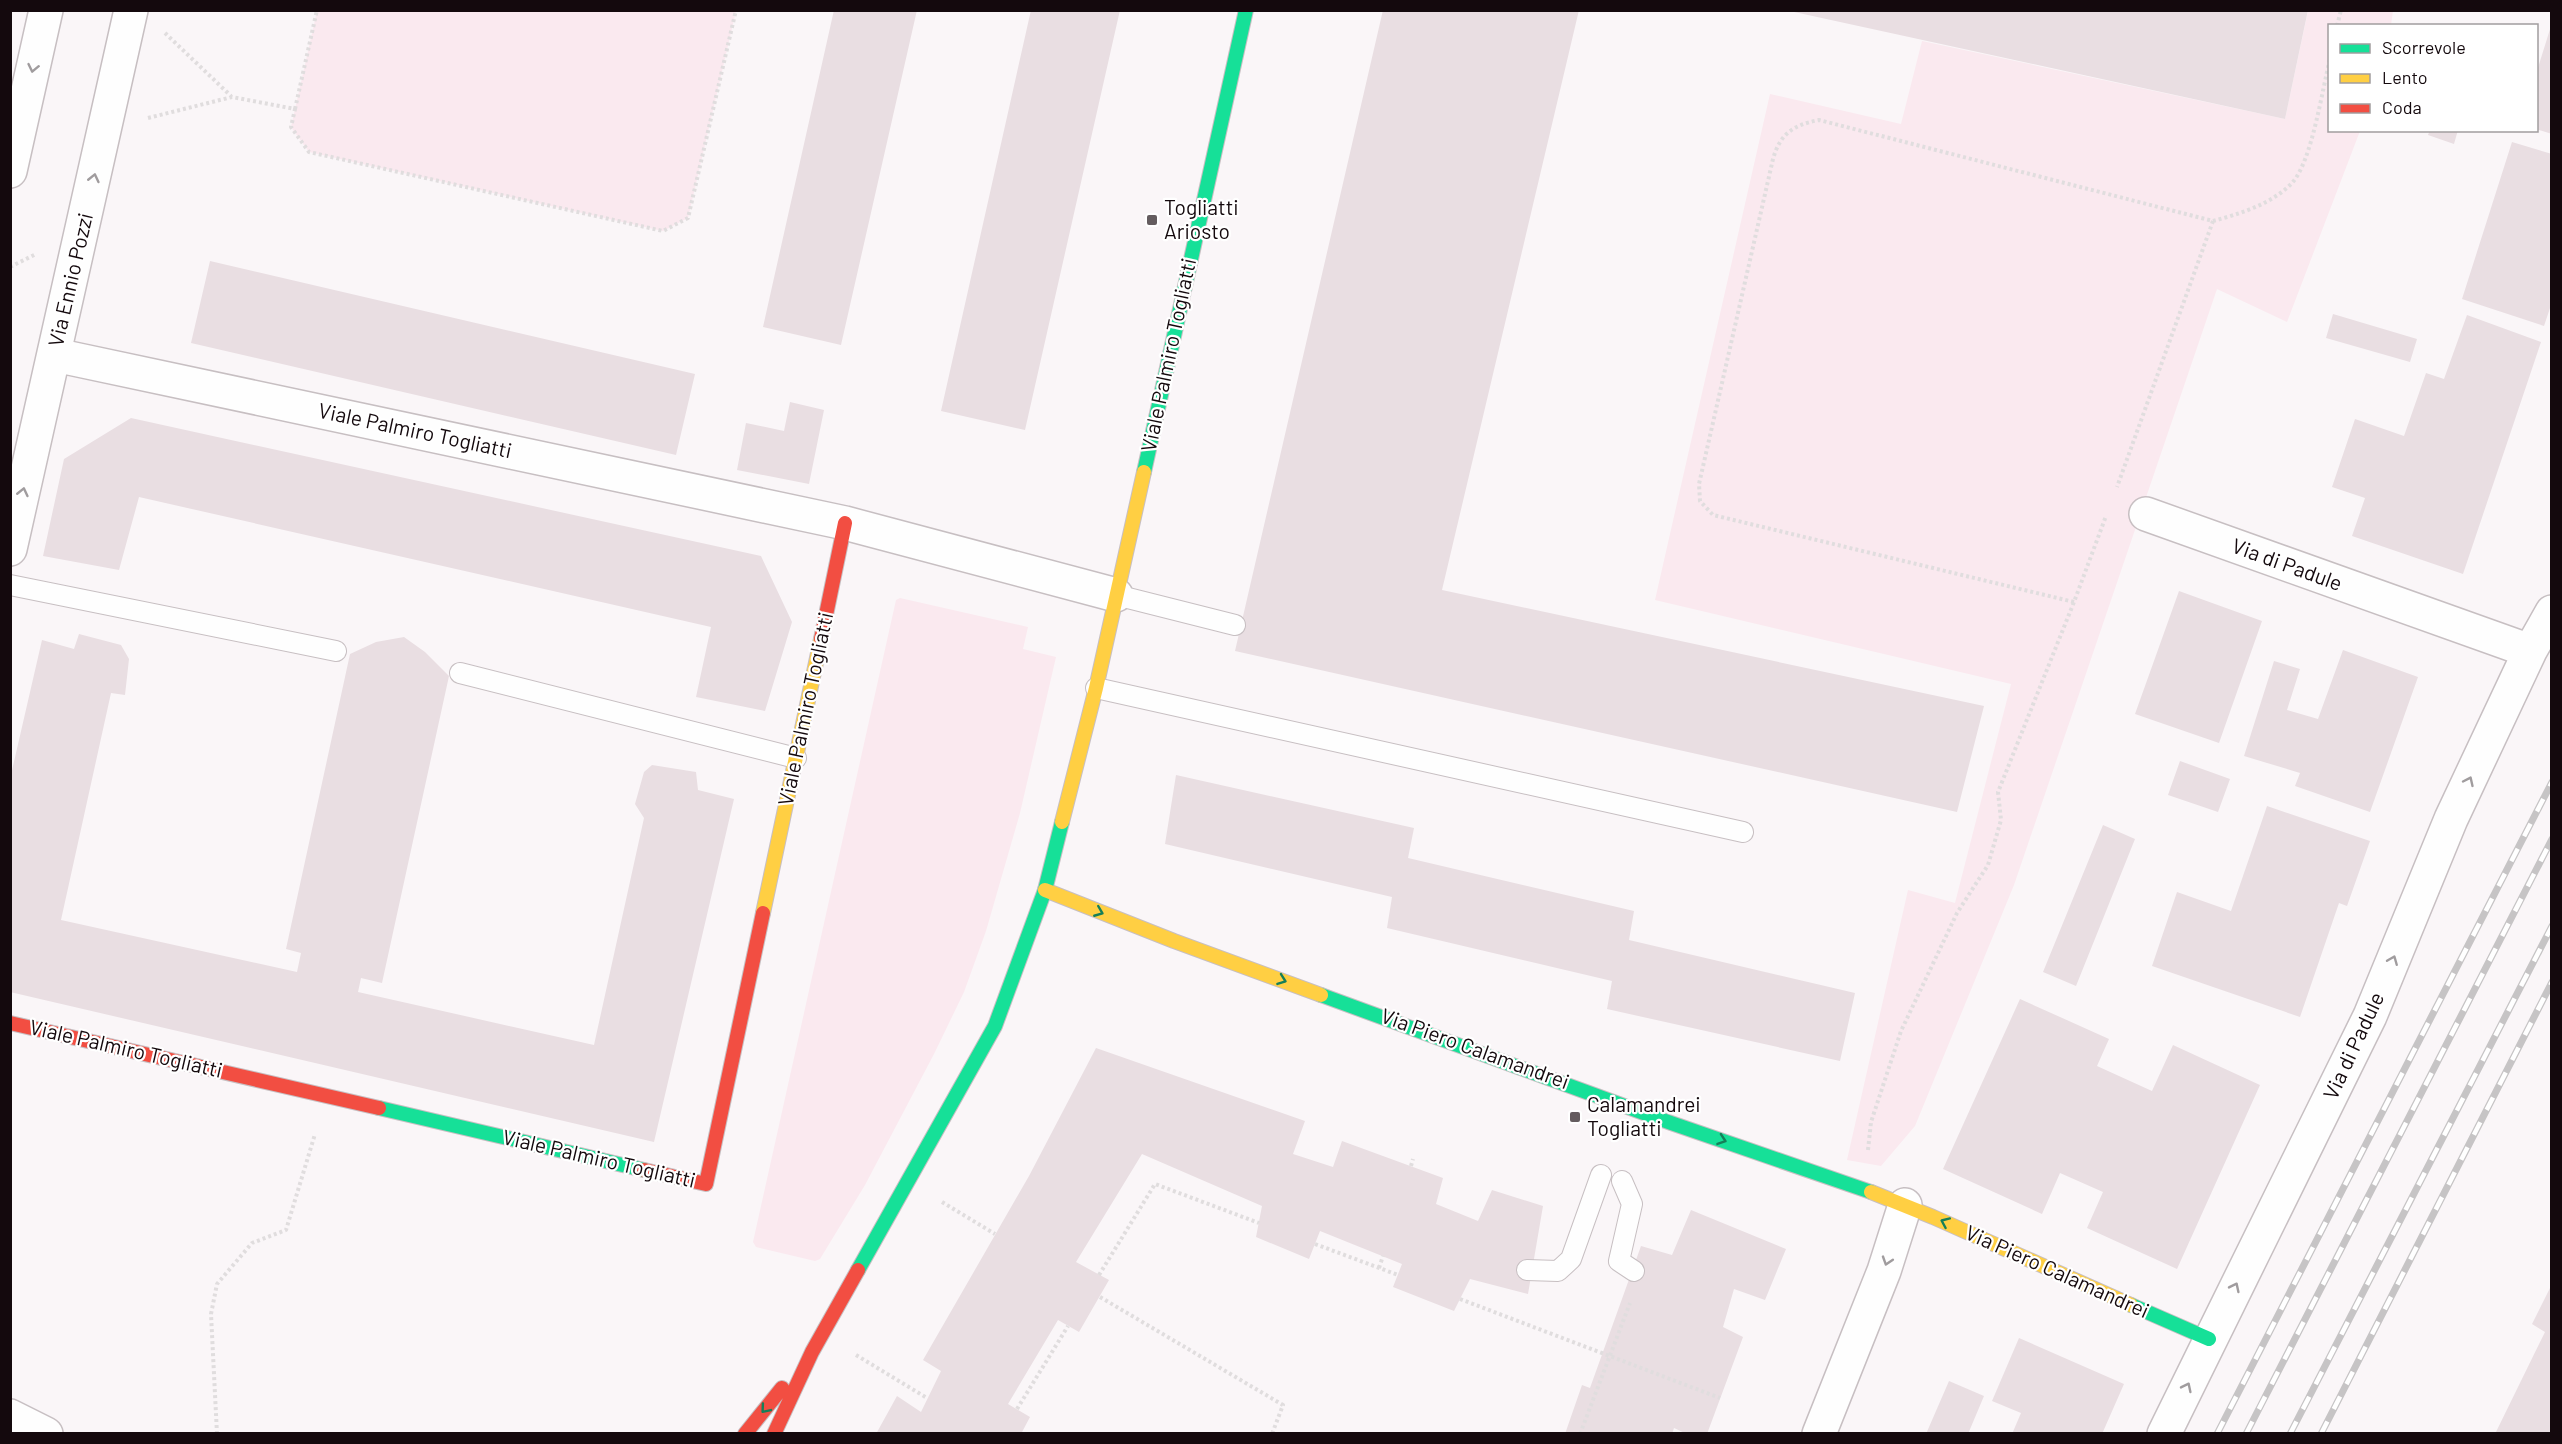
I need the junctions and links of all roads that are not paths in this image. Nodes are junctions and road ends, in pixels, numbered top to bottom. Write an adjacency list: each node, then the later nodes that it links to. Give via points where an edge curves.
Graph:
1 (46, 10): 4 (street, one-way to 4)
2 (131, 10): 5 (street, Via Ennio Pozzi, one-way to 2)
3 (1246, 10): 10 (street, Viale Palmiro Togliatti)
4 (10, 171)
5 (55, 355): 7 (street, Viale Palmiro Togliatti); 8 (street, Via Ennio Pozzi, one-way to 5)
6 (2146, 514): 14 (street, Via di Padule)
7 (845, 523): 10 (street, Viale Palmiro Togliatti); 17 (street, Viale Palmiro Togliatti)
8 (10, 549)
9 (10, 585): 13 (lane)
10 (1116, 595): 12 (lane); 16 (street, Viale Palmiro Togliatti)
11 (2552, 612): 14 (street, Via di Padule)
12 (1235, 625)
13 (336, 651)
14 (2530, 651): 26 (street, Via di Padule, one-way to 14, via 2370,1016 2451,819)
15 (460, 673): 17 (lane)
16 (1095, 688): 18 (lane); 19 (street, Viale Palmiro Togliatti)
17 (796, 758): 20 (street, Viale Palmiro Togliatti, via 706,1184)
18 (1743, 832)
19 (1045, 890): 23 (street, Via Piero Calamandrei, one-way to 23, via 1163,937); 27 (street, Viale Palmiro Togliatti, via 994,1026)
20 (10, 1023)
21 (1601, 1175): 24 (lane, via 1571,1258 1557,1271)
22 (1622, 1181): 25 (lane, via 1632,1204 1619,1261)
23 (1905, 1205): 26 (street, Via Piero Calamandrei, one-way to 23); 32 (street, one-way to 32, via 1884,1271)
24 (1527, 1270)
25 (1634, 1271)
26 (2209, 1339): 33 (street, Via di Padule, one-way to 26)
27 (812, 1352): 30 (street, Viale Palmiro Togliatti, one-way to 30); 31 (street, Viale Palmiro Togliatti)
28 (10, 1416): 29 (street)
29 (46, 1434)
30 (745, 1434)
31 (774, 1434)
32 (1819, 1434)
33 (2164, 1434)

